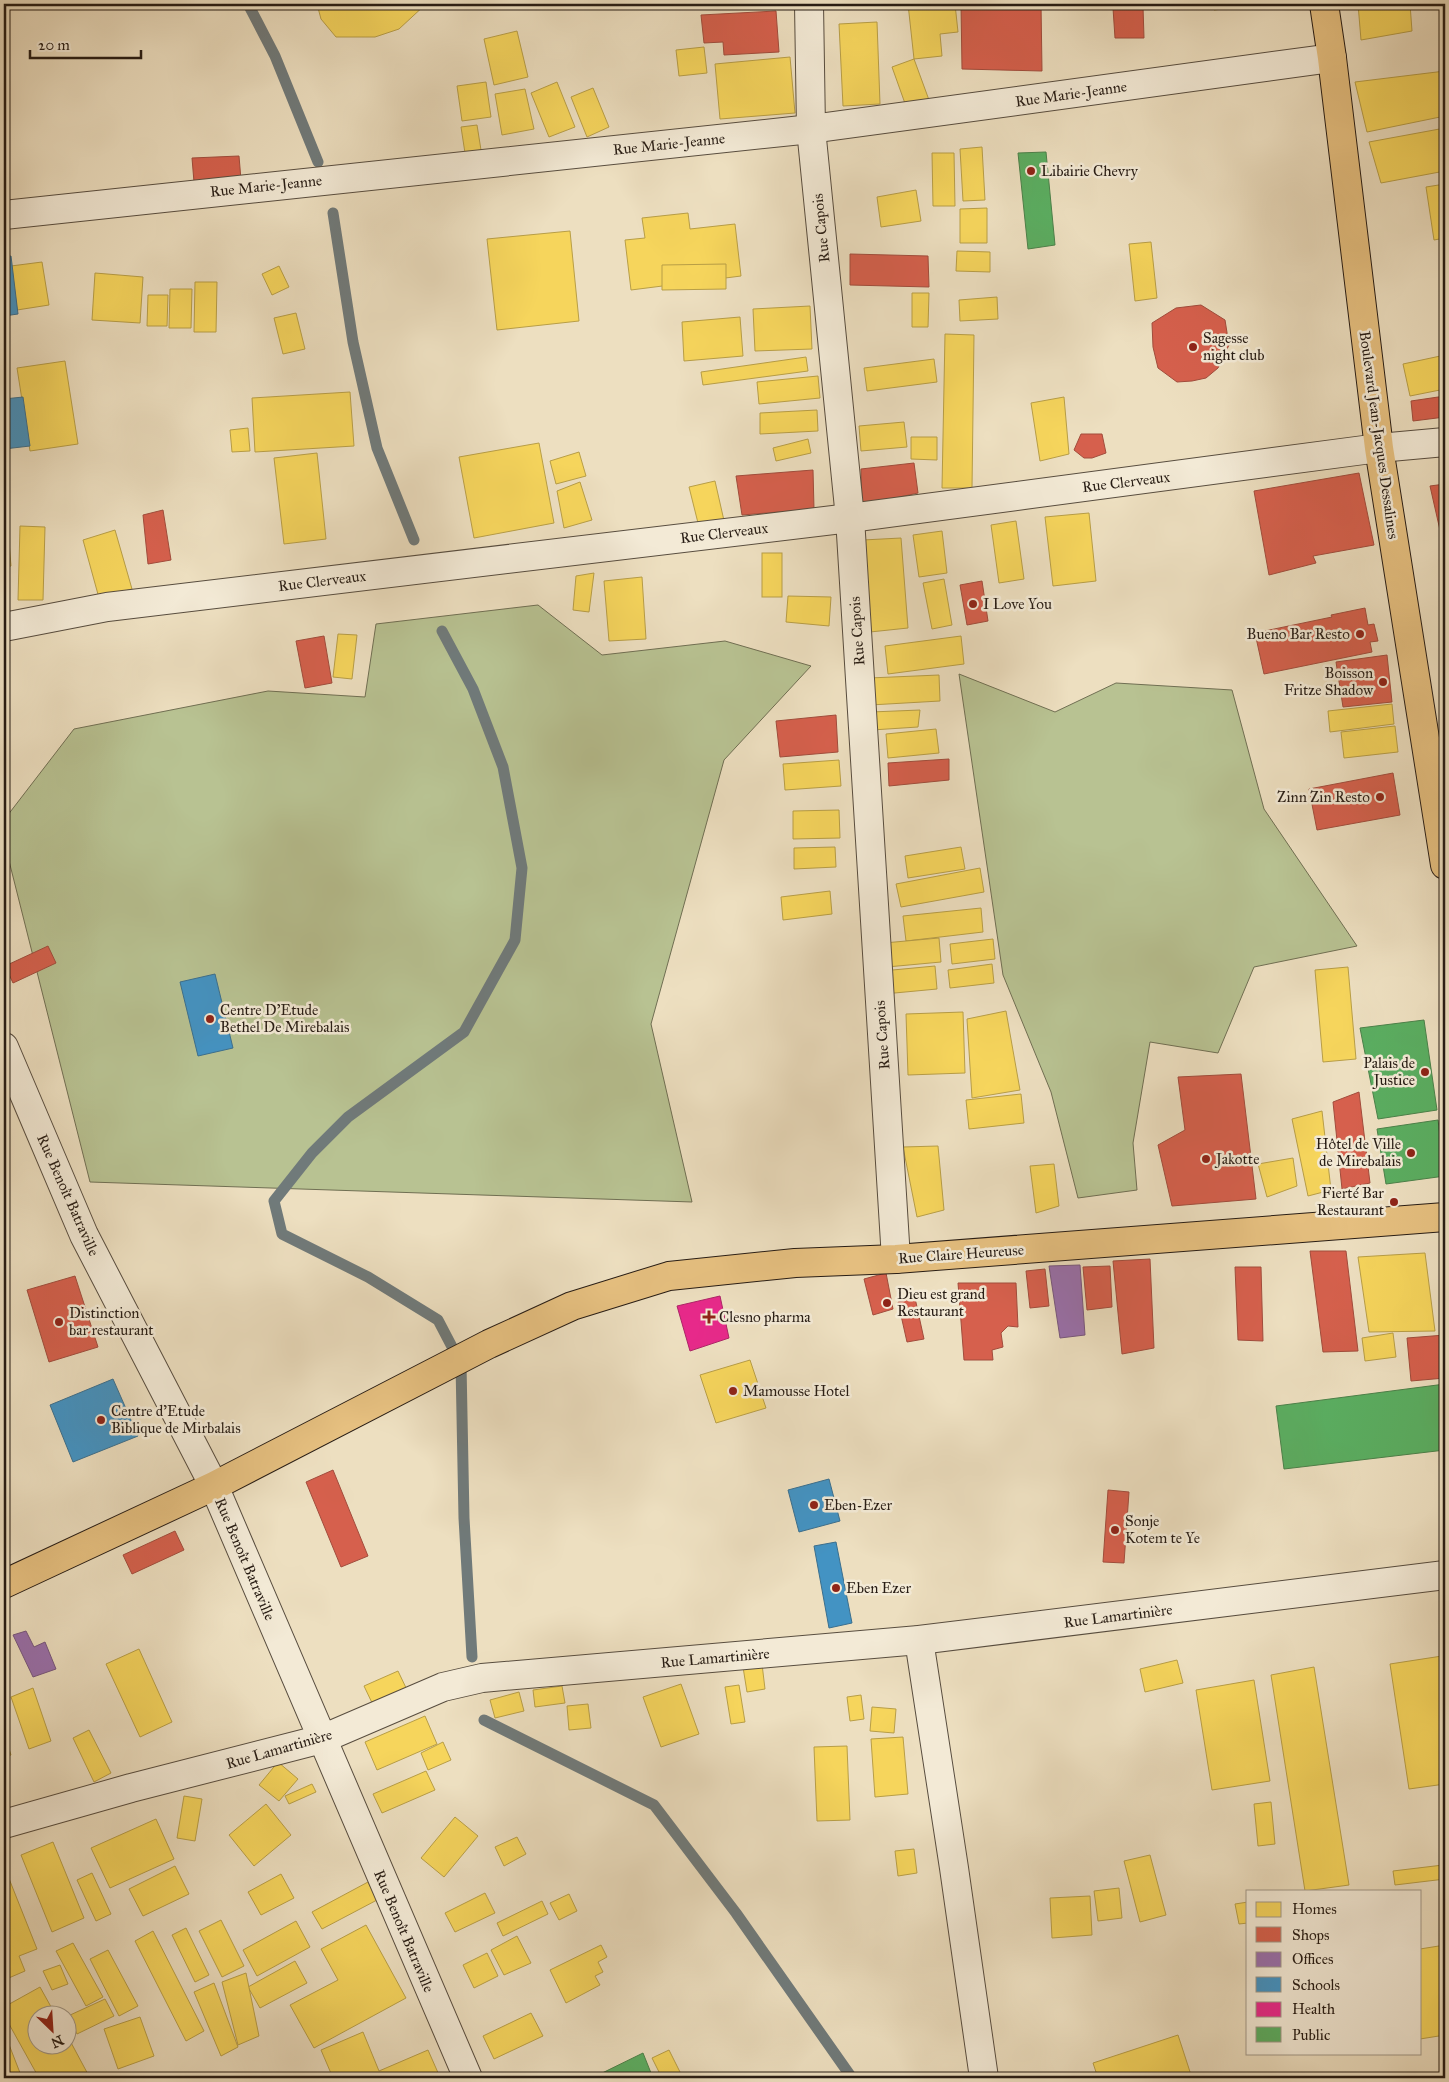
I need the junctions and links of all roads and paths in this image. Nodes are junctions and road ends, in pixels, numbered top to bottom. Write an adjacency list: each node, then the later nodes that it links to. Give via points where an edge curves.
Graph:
1 (809, 4): 4 (street, Rue Capois)
2 (1324, 4): 3 (main road, Boulevard Jean-Jacques Dessalines)
3 (1332, 58): 4 (street, Rue Marie-Jeanne); 7 (main road, Boulevard Jean-Jacques Dessalines)
4 (811, 129): 5 (street, Rue Marie-Jeanne); 8 (street, Rue Capois)
5 (4, 214)
6 (1445, 442): 7 (street, Rue Clerveaux)
7 (1379, 448): 8 (street, Rue Clerveaux); 10 (main road, Boulevard Jean-Jacques Dessalines)
8 (850, 518): 9 (street, Rue Clerveaux, via 107,606); 13 (street, Rue Capois)
9 (4, 627)
10 (1445, 865)
11 (4, 1048): 14 (street, Rue Benoît Batraville, via 84,1236)
12 (1445, 1217): 13 (main road, Rue Claire Heureuse)
13 (896, 1259): 14 (main road, Rue Claire Heureuse, via 795,1263 670,1276 572,1306 488,1344)
14 (214, 1486): 16 (main road, Rue Claire Heureuse); 18 (street, Rue Benoît Batraville)
15 (1445, 1575): 17 (street, Rue Lamartinière)
16 (4, 1584)
17 (919, 1640): 18 (street, Rue Lamartinière, via 468,1681 443,1687); 21 (street)
18 (322, 1739): 19 (street, Rue Lamartinière); 20 (street, Rue Benoît Batraville)
19 (4, 1824)
20 (468, 2078)
21 (984, 2078)

